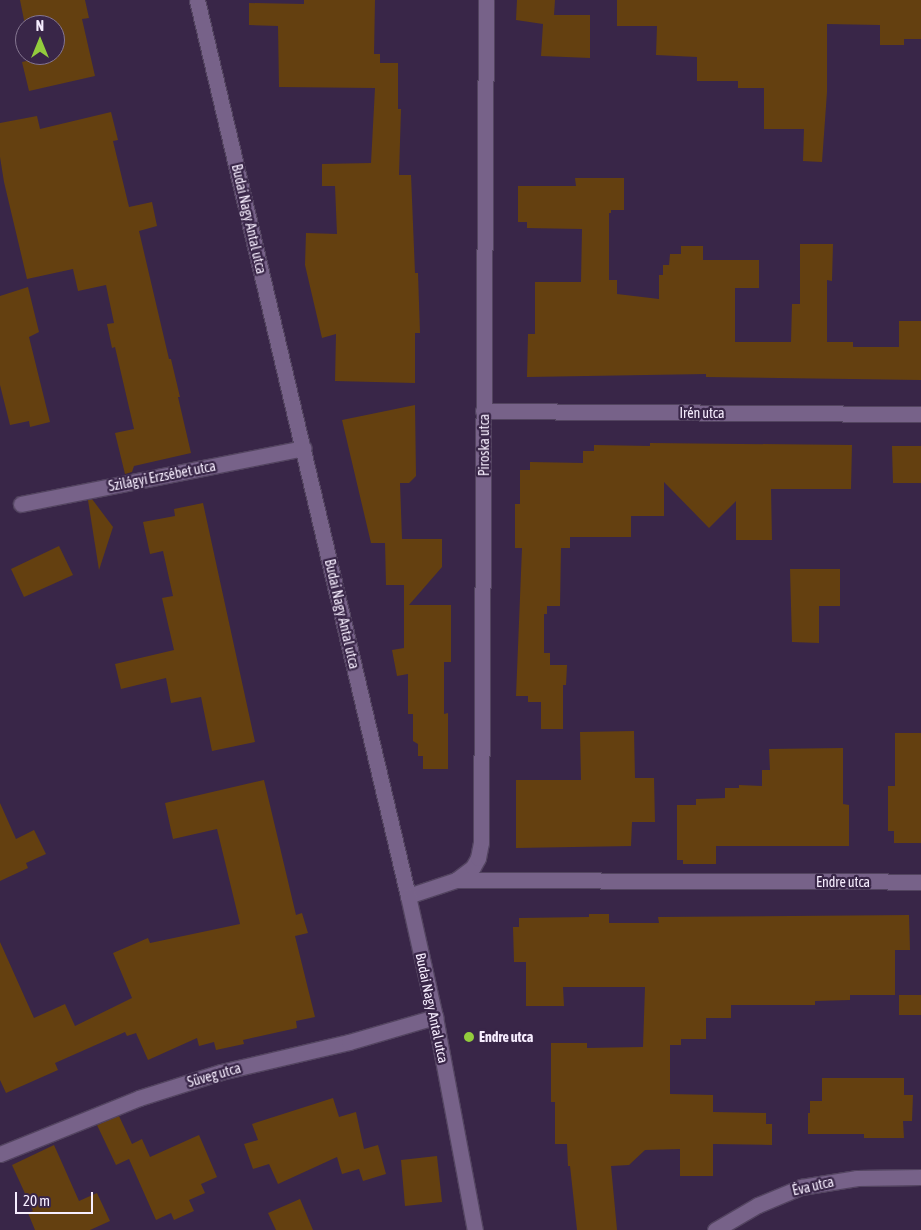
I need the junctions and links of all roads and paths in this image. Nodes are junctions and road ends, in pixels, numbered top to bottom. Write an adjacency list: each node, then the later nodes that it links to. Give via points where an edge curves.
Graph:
1 (197, 0): 5 (street, Budai Nagy Antal utca)
2 (486, 0): 3 (street, Piroska utca)
3 (484, 411): 4 (street, Irén utca); 7 (street, Piroska utca, via 481,842 473,868)
4 (921, 414)
5 (303, 448): 6 (street, Szilágyi Erzsébet utca); 9 (street, Budai Nagy Antal utca)
6 (21, 504)
7 (456, 880): 8 (street, Endre utca); 9 (street, Endre utca)
8 (921, 882)
9 (408, 896): 10 (street, Budai Nagy Antal utca)
10 (435, 1017): 11 (street, Süveg utca, via 349,1042 221,1072 139,1098); 13 (street, Budai Nagy Antal utca)
11 (0, 1154)
12 (921, 1177): 14 (street, Éva utca, via 857,1178 801,1187 758,1205)
13 (475, 1230)
14 (715, 1230)

